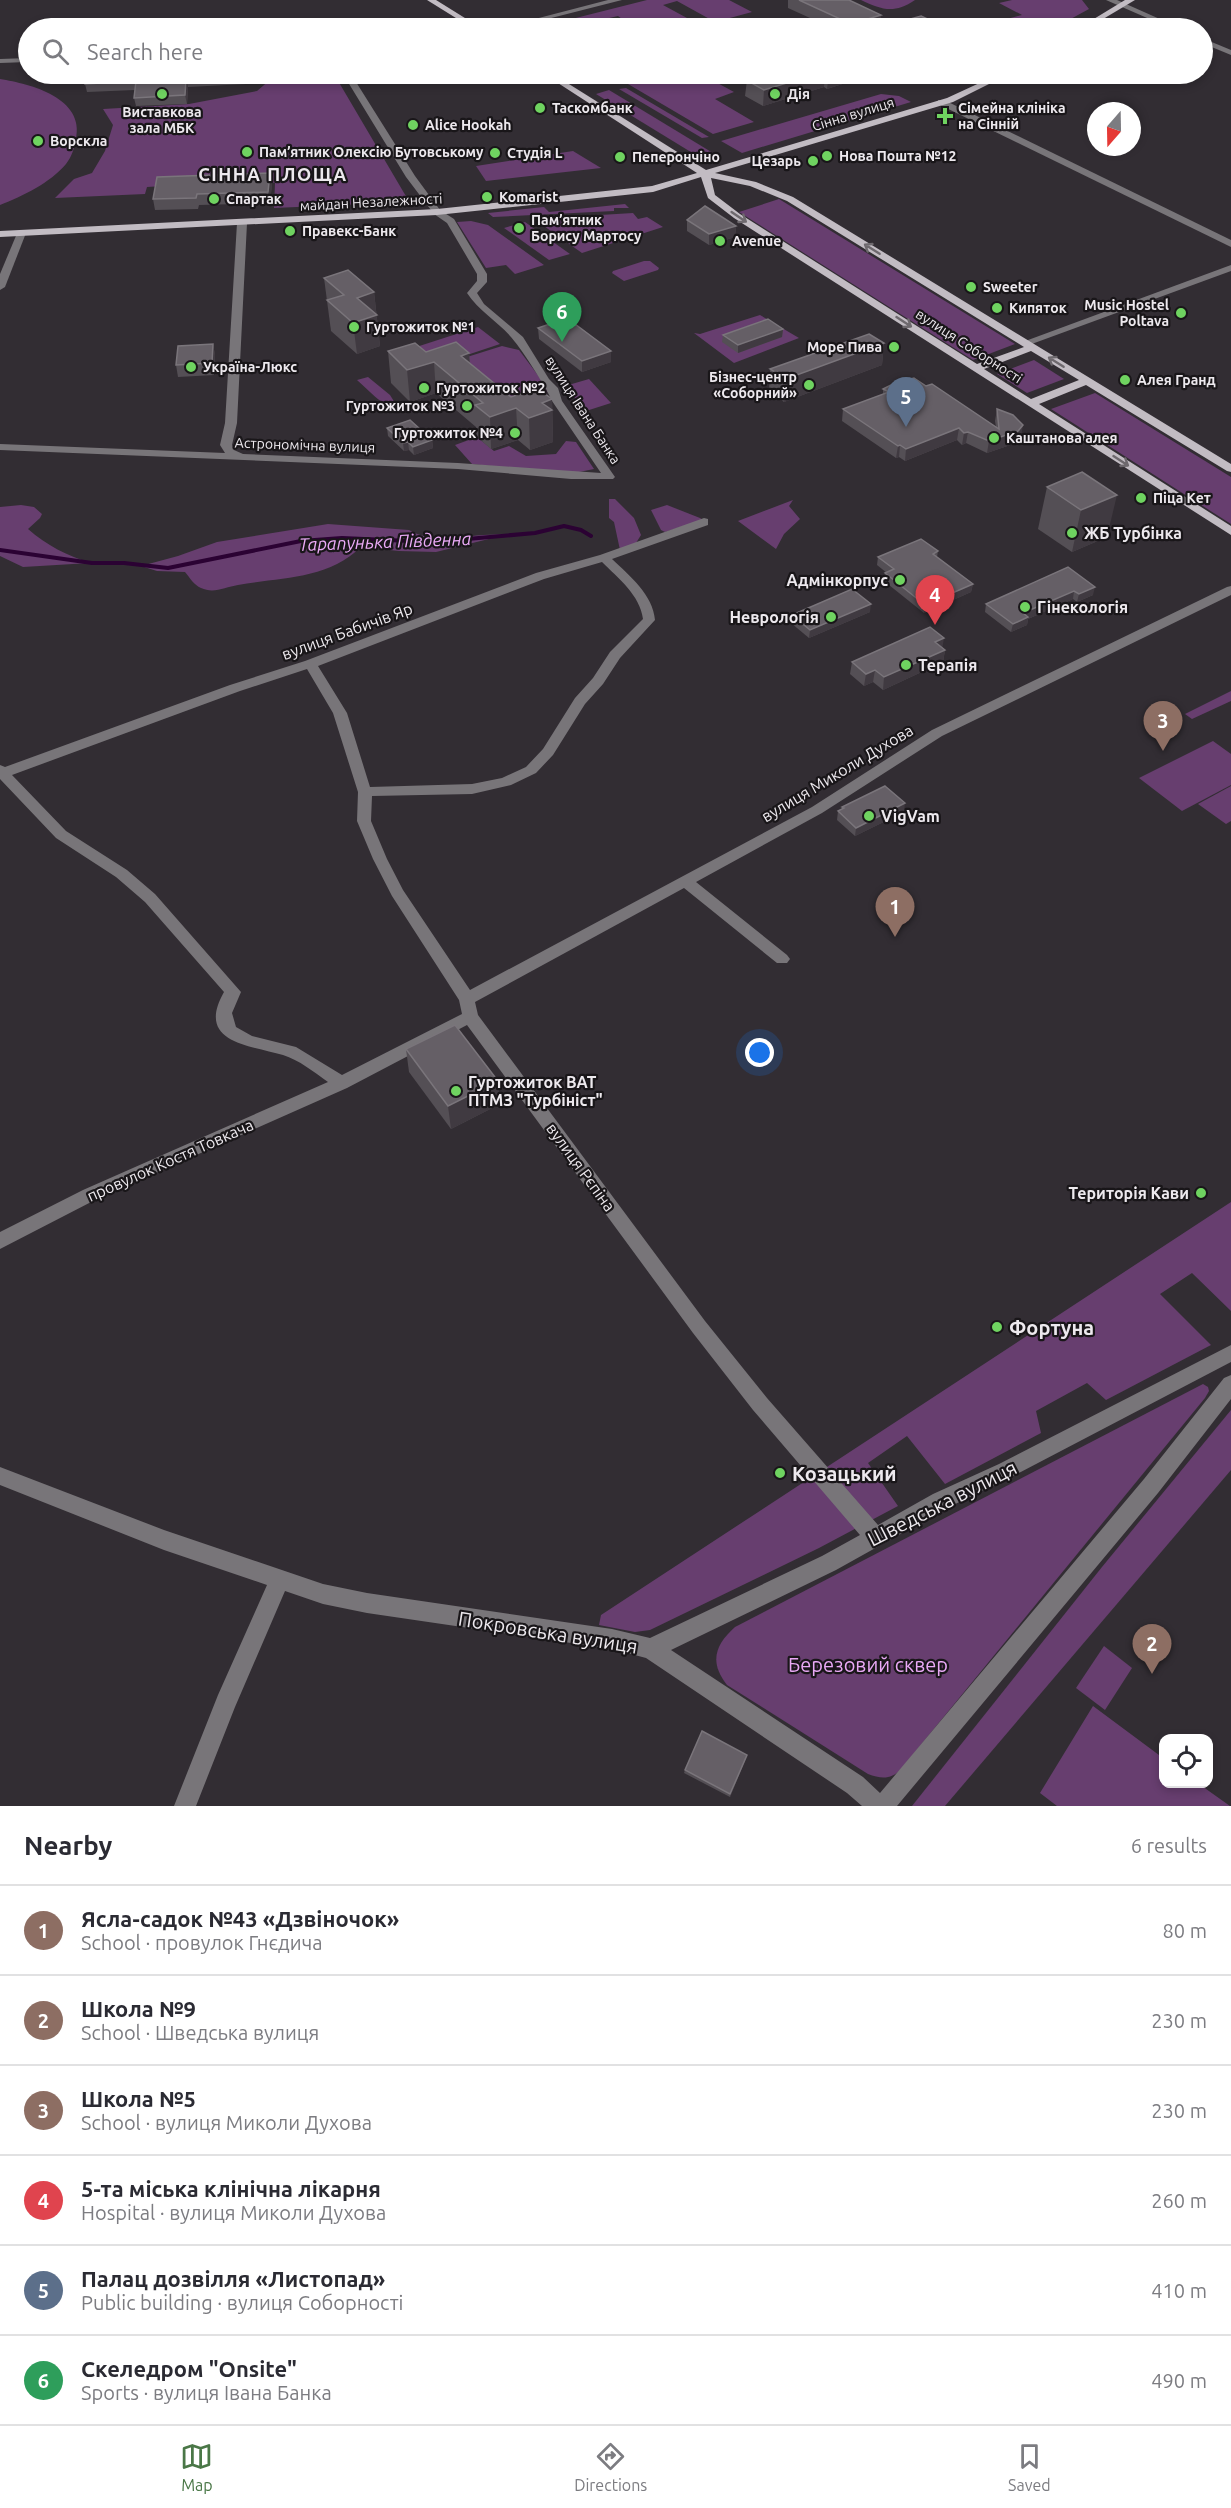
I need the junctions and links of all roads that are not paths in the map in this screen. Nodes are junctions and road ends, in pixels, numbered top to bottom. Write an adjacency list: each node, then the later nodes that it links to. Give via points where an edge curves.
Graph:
1 (431, 0): 6 (main road)
2 (618, 0): 7 (street)
3 (1110, 0): 5 (street)
4 (1131, 0): 5 (main road)
5 (1123, 5): 8 (main road); 9 (street)
6 (461, 18)
7 (545, 18)
8 (1100, 18)
9 (1153, 18)
10 (1213, 45): 11 (street)
11 (1231, 53)
12 (18, 60): 13 (street)
13 (0, 61)
14 (354, 84): 19 (street, вулиця Івана Банка)
15 (564, 84): 18 (main road, вулиця Соборності)
16 (985, 84): 17 (main road, Сінна вулиця)
17 (941, 102): 18 (main road, Сінна вулиця); 23 (street)
18 (705, 174): 19 (main road, майдан Незалежності, via 643,191); 28 (main road, вулиця Соборності, one-way to 18, via 790,199 753,184); 29 (main road, вулиця Соборності, one-way to 29, via 711,196 727,208)
19 (437, 212): 20 (main road, майдан Незалежності); 37 (street, вулиця Івана Банка, via 451,221 482,274 482,282 472,293 519,339)
20 (242, 223): 21 (main road, майдан Незалежності); 32 (street, via 231,423)
21 (21, 233): 22 (main road, майдан Незалежності); 26 (street)
22 (0, 234)
23 (1231, 244)
24 (1231, 258): 27 (street, via 1103,306)
25 (1231, 268): 27 (street)
26 (0, 287)
27 (1082, 322): 28 (street)
28 (1028, 345): 29 (main road); 30 (main road, вулиця Соборності, one-way to 28)
29 (976, 368): 31 (main road, вулиця Соборності)
30 (1087, 381): 31 (main road); 36 (main road, вулиця Соборності)
31 (1030, 403): 39 (main road, вулиця Соборності, one-way to 39)
32 (226, 445): 34 (street); 35 (street, via 234,454)
33 (0, 447): 34 (street, Астрономічна вулиця)
34 (188, 454): 35 (street, Астрономічна вулиця)
35 (246, 458): 37 (street, Астрономічна вулиця, via 485,467 570,477)
36 (1231, 469)
37 (609, 477)
38 (704, 522): 40 (street, вулиця Бабичів Яр)
39 (1231, 531)
40 (604, 558): 42 (street, вулиця Бабичів Яр, via 540,576); 44 (street, via 642,598 649,620 615,655 539,764 486,787)
41 (1231, 590): 45 (street, вулиця Миколи Духова, via 937,733 826,805)
42 (310, 664): 43 (street, вулиця Бабичів Яр); 44 (street, вулиця Рєпіна, via 340,713)
43 (1, 772): 49 (street, via 64,836 139,887 205,960 233,992 224,1017 233,1033 249,1042 297,1054)
44 (365, 792): 47 (street, вулиця Рєпіна, via 364,821 380,859)
45 (685, 881): 46 (street); 47 (street, вулиця Миколи Духова)
46 (782, 959)
47 (466, 999): 48 (street, вулиця Рєпіна)
48 (470, 1017): 49 (street, провулок Костя Товкача); 54 (street, вулиця Рєпіна, via 699,1327)
49 (342, 1083): 50 (street, провулок Костя Товкача, via 89,1196)
50 (0, 1241)
51 (1231, 1353): 54 (street, Шведська вулиця)
52 (1231, 1384): 59 (street, via 1144,1495)
53 (0, 1476): 55 (street, Покровська вулиця)
54 (875, 1537): 56 (street, Шведська вулиця)
55 (280, 1580): 56 (street, Покровська вулиця, via 367,1603 612,1639); 57 (street)
56 (651, 1649): 58 (street, Покровська вулиця, via 848,1780)
57 (185, 1806)
58 (878, 1806)
59 (883, 1806)

